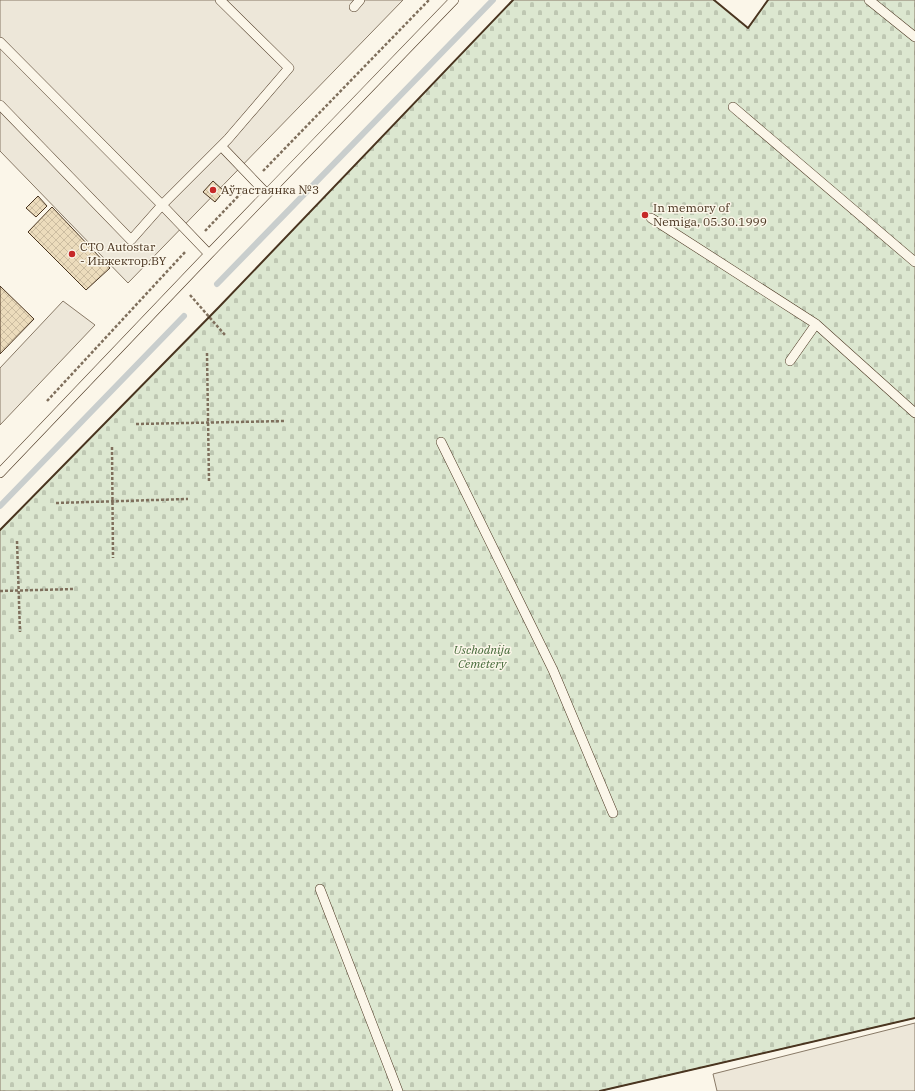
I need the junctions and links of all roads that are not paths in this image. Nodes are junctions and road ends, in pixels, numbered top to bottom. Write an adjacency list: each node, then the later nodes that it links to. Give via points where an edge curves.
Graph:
1 (220, 0): 8 (lane, via 289,68)
2 (454, 0): 9 (lane)
3 (869, 0): 4 (lane)
4 (915, 37)
5 (0, 42): 10 (lane)
6 (0, 105): 10 (lane, via 131,240)
7 (733, 107): 13 (lane)
8 (221, 146): 9 (lane); 10 (lane)
9 (267, 194): 12 (lane)
10 (162, 205): 12 (lane)
11 (651, 218): 14 (lane)
12 (209, 254): 18 (lane)
13 (915, 262)
14 (816, 324): 15 (lane); 16 (lane)
15 (790, 361)
16 (915, 413)
17 (441, 442): 19 (lane, via 552,670)
18 (0, 473)
19 (613, 813)
20 (320, 889): 21 (lane)
21 (398, 1091)

